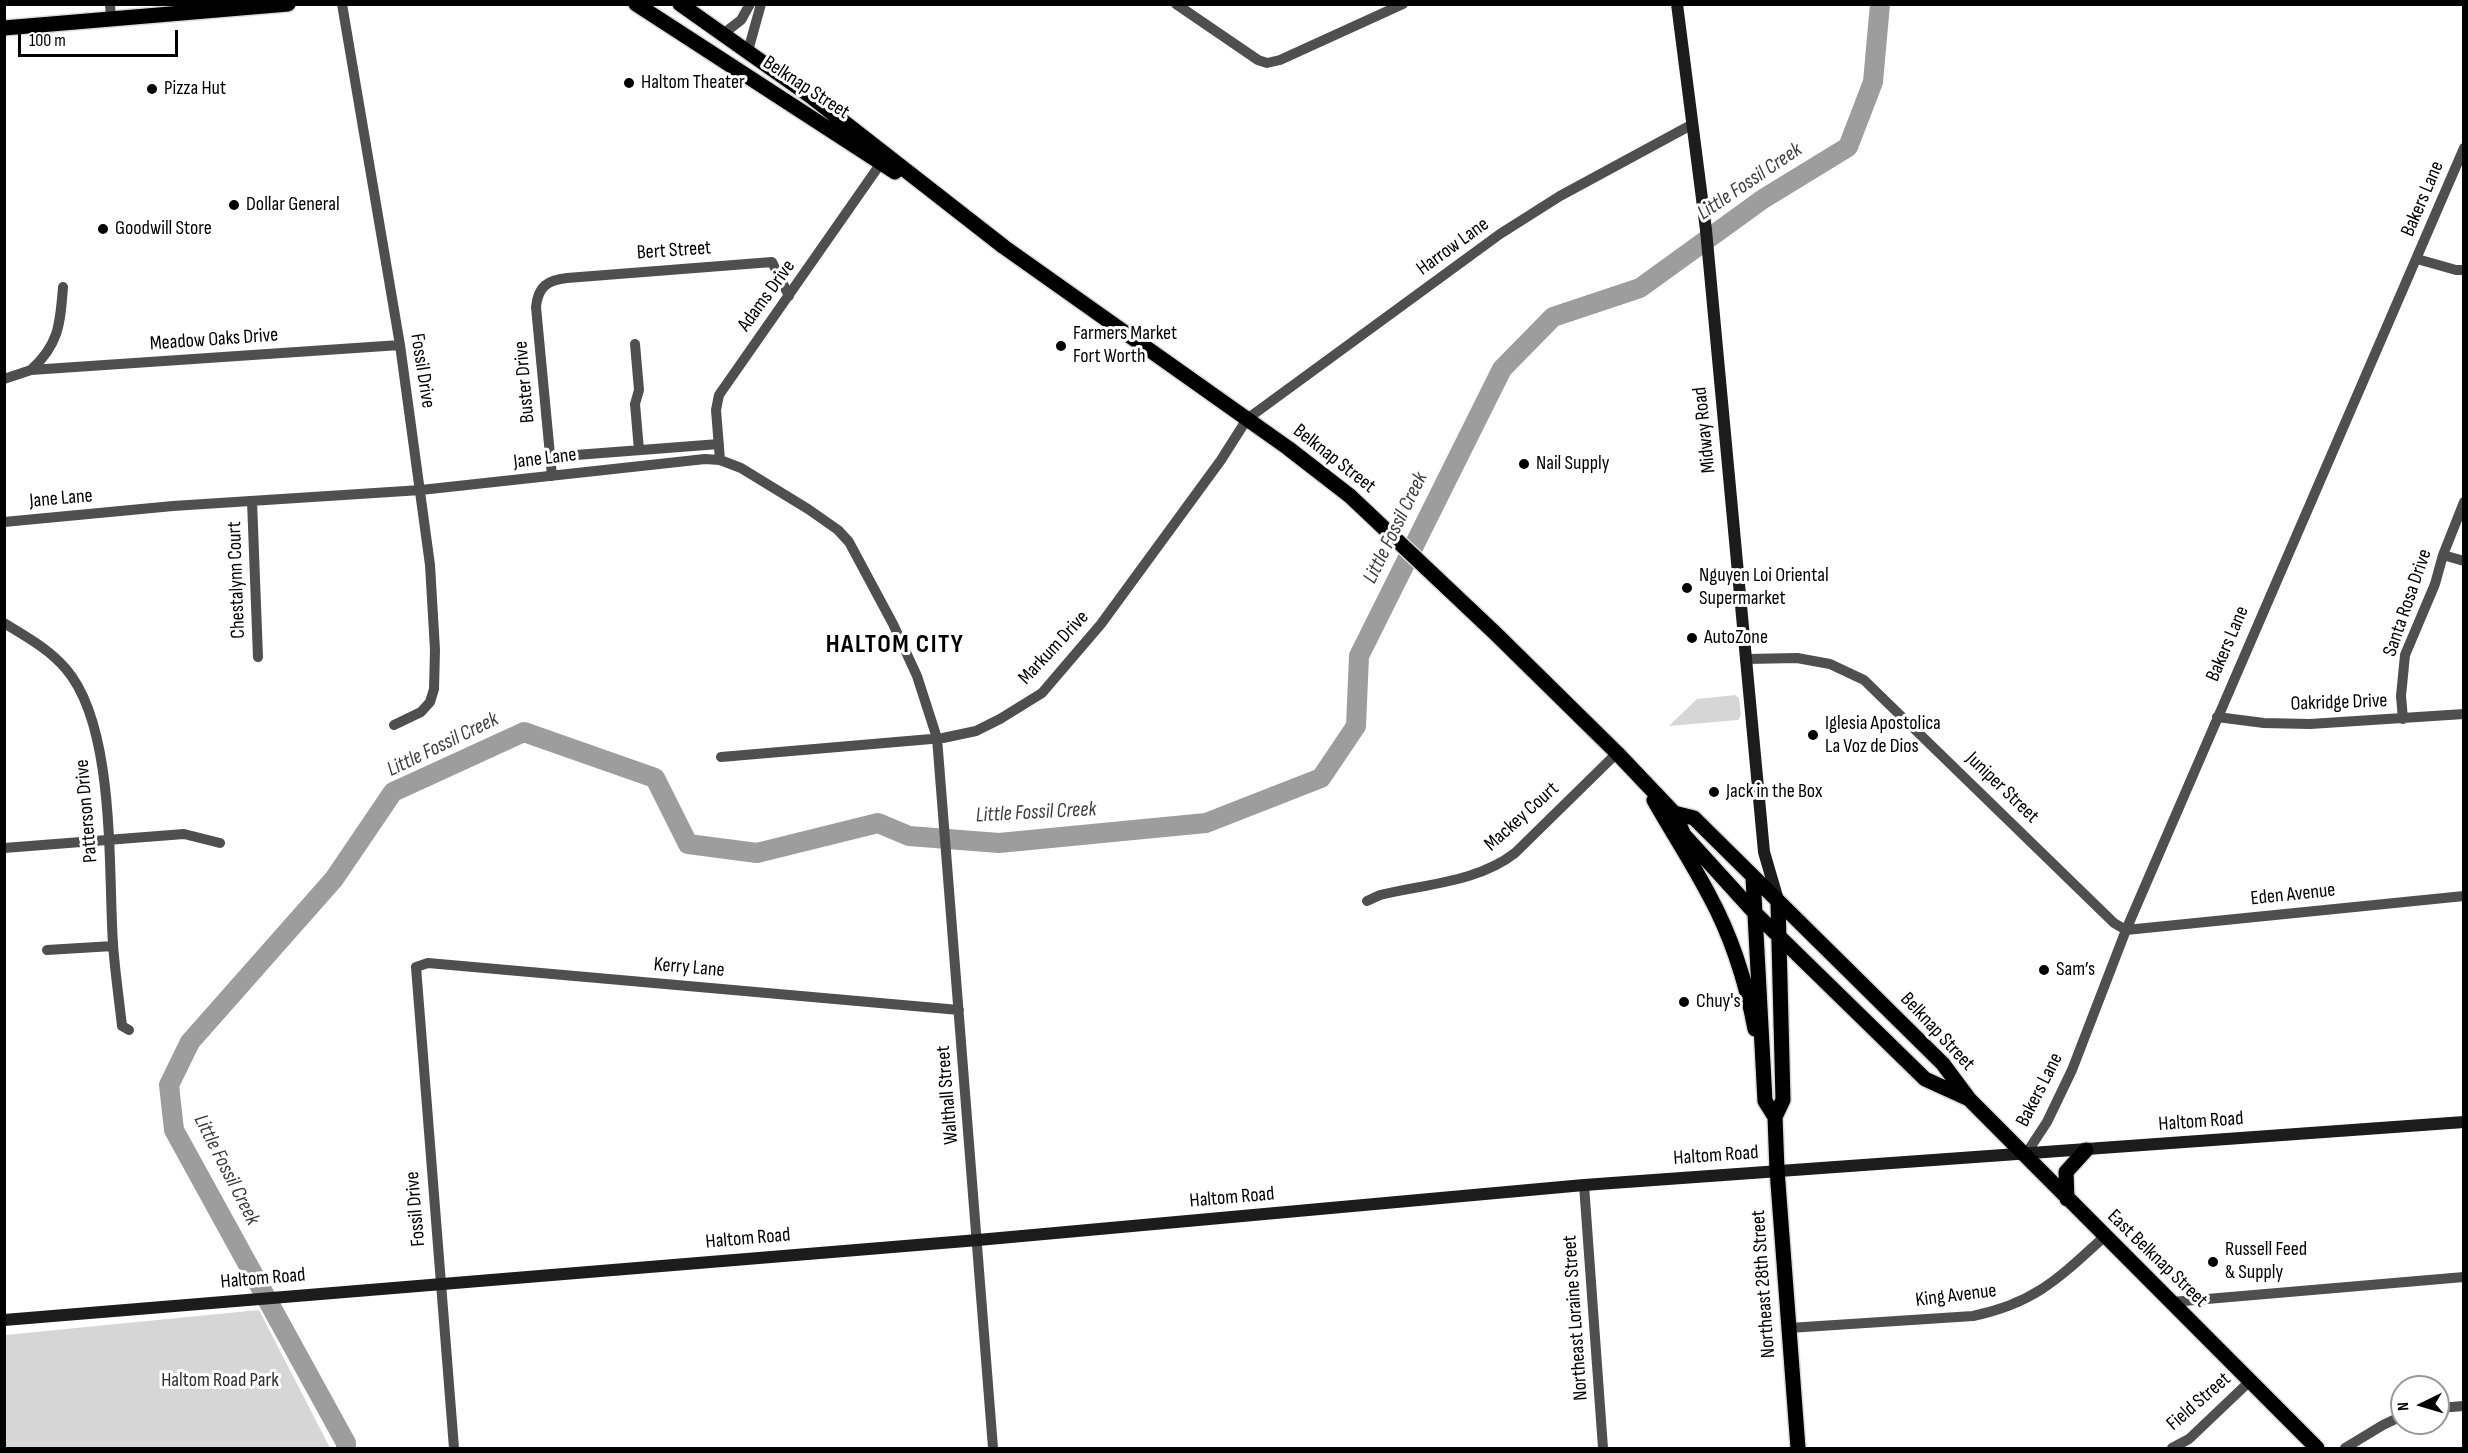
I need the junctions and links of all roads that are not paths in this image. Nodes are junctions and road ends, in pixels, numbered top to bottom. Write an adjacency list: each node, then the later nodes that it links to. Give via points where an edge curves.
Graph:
1 (288, 4): 10 (main road)
2 (342, 4): 24 (street, Fossil Drive)
3 (636, 4): 16 (main road, Belknap Street)
4 (680, 4): 12 (main road, Belknap Street)
5 (750, 4): 12 (street, via 741,20)
6 (761, 4): 13 (street)
7 (1176, 4): 8 (street, via 1267,63)
8 (1403, 4)
9 (1677, 4): 14 (main road, Midway Road)
10 (110, 12): 11 (main road)
11 (4, 28)
12 (723, 34): 13 (main road, Belknap Street)
13 (748, 51): 17 (main road, Belknap Street, via 884,152)
14 (1693, 124): 27 (street, Harrow Lane, via 1560,196 1500,234); 40 (main road, Midway Road)
15 (2463, 147): 18 (street, Bakers Lane)
16 (881, 163): 17 (main road, Belknap Street); 22 (street, Adams Drive)
17 (953, 209): 27 (main road, Belknap Street)
18 (2417, 259): 19 (street); 42 (street, Bakers Lane)
19 (2463, 270)
20 (542, 287): 22 (street, Bert Street, via 547,282 567,278 772,262); 31 (street, Buster Drive, via 536,307)
21 (63, 288): 25 (street, Meadow Oaks Drive, via 61,317 51,349)
22 (789, 296): 28 (street, Adams Drive, via 719,395)
23 (635, 344): 29 (street)
24 (400, 345): 25 (street, Meadow Oaks Drive); 32 (street, Fossil Drive)
25 (31, 370): 26 (street, Meadow Oaks Drive)
26 (4, 379)
27 (1247, 419): 45 (street, Markum Drive, via 1101,624 1042,693 976,731); 46 (main road, Belknap Street, via 1341,489 1388,531)
28 (716, 444): 29 (street); 30 (street, Adams Drive)
29 (639, 450): 31 (street)
30 (720, 460): 31 (street, Jane Lane); 45 (street, Jane Lane, via 741,468 808,509 849,542 917,676)
31 (551, 466): 32 (street, Jane Lane)
32 (421, 490): 33 (street, Jane Lane); 44 (street, Fossil Drive, via 430,565 434,689 421,712)
33 (252, 501): 35 (street, Jane Lane); 39 (street, Chestalynn Court)
34 (2463, 502): 36 (street, Santa Rosa Drive)
35 (4, 522)
36 (2443, 555): 37 (street); 43 (street, Santa Rosa Drive, via 2405,655)
37 (2463, 561)
38 (4, 623): 50 (street, Patterson Drive, via 45,648 68,670 90,708 100,743)
39 (258, 657)
40 (1747, 659): 53 (main road, Midway Road); 59 (street, Juniper Street, via 1797,658 1830,664 1864,680 2114,923)
41 (2463, 714): 43 (street, Oakridge Drive)
42 (2217, 717): 43 (street, Oakridge Drive, via 2310,724); 59 (street, Bakers Lane)
43 (2403, 718)
44 (394, 725)
45 (937, 738): 47 (street, Markum Drive); 68 (street, Walthall Street)
46 (1617, 753): 48 (main road, Belknap Street); 56 (street, Mackey Court, via 1499,865 1468,876 1380,894)
47 (721, 757)
48 (1643, 782): 49 (main road, Belknap Street); 70 (main road, via 1701,879 1728,936 1748,996)
49 (1674, 813): 54 (main road, Belknap Street, via 1694,818); 58 (main road, Belknap Street, via 1684,835)
50 (108, 838): 51 (street, via 184,834); 52 (street); 61 (street, Patterson Drive)
51 (220, 843)
52 (4, 848)
53 (1764, 852): 54 (main road, Midway Road); 57 (main road, Midway Road)
54 (1753, 877): 57 (main road, Belknap Street); 58 (main road, Northeast 28th Street)
55 (2463, 896): 59 (street, Eden Avenue)
56 (1367, 901)
57 (1778, 902): 60 (main road, Northeast 28th Street); 71 (main road, Belknap Street, via 1943,1064)
58 (1754, 912): 60 (main road, Belknap Street); 67 (main road, Northeast 28th Street)
59 (2126, 930): 75 (street, Bakers Lane, via 2072,1070 2047,1122)
60 (1780, 936): 63 (main road, Belknap Street); 65 (main road, Northeast 28th Street)
61 (113, 946): 62 (street); 69 (street, Patterson Drive, via 122,1026)
62 (47, 950)
63 (1806, 962): 65 (main road, via 1789,964); 71 (main road, Belknap Street, via 1925,1079)
64 (416, 967): 68 (street, Kerry Lane, via 428,963); 82 (street, Fossil Drive)
65 (1781, 987): 66 (main road, Northeast 28th Street)
66 (1781, 1005): 67 (main road); 72 (main road, Northeast 28th Street, via 1783,1100)
67 (1761, 1006): 70 (main road, Northeast 28th Street)
68 (959, 1010): 80 (street, Walthall Street)
69 (129, 1030)
70 (1765, 1084): 72 (main road, Northeast 28th Street, via 1765,1101)
71 (1969, 1099): 75 (main road, East Belknap Street)
72 (1775, 1117): 76 (main road, Northeast 28th Street)
73 (2463, 1122): 74 (main road, Haltom Road)
74 (2086, 1150): 75 (main road, Haltom Road); 78 (main road, via 2066,1172)
75 (2026, 1154): 76 (main road, Haltom Road); 78 (main road, East Belknap Street)
76 (1777, 1170): 77 (main road, Haltom Road); 85 (main road, Northeast 28th Street)
77 (1584, 1185): 80 (main road, Haltom Road); 90 (street, Northeast Loraine Street)
78 (2067, 1199): 79 (main road, East Belknap Street)
79 (2104, 1237): 83 (main road, East Belknap Street); 85 (street, King Avenue, via 2064,1274 2028,1299 2002,1310 1973,1316)
80 (978, 1240): 82 (main road, Haltom Road); 89 (street, Walthall Street)
81 (2463, 1277): 83 (street)
82 (440, 1283): 84 (main road, Haltom Road); 88 (street, Fossil Drive)
83 (2172, 1302): 86 (main road, East Belknap Street)
84 (4, 1320)
85 (1789, 1328): 91 (main road, Northeast 28th Street)
86 (2250, 1381): 92 (street, Field Street, via 2189,1439); 93 (main road, East Belknap Street)
87 (2390, 1422): 94 (street)
88 (454, 1449)
89 (993, 1449)
90 (1604, 1449)
91 (1798, 1449)
92 (2172, 1449)
93 (2318, 1449)
94 (2345, 1449)

